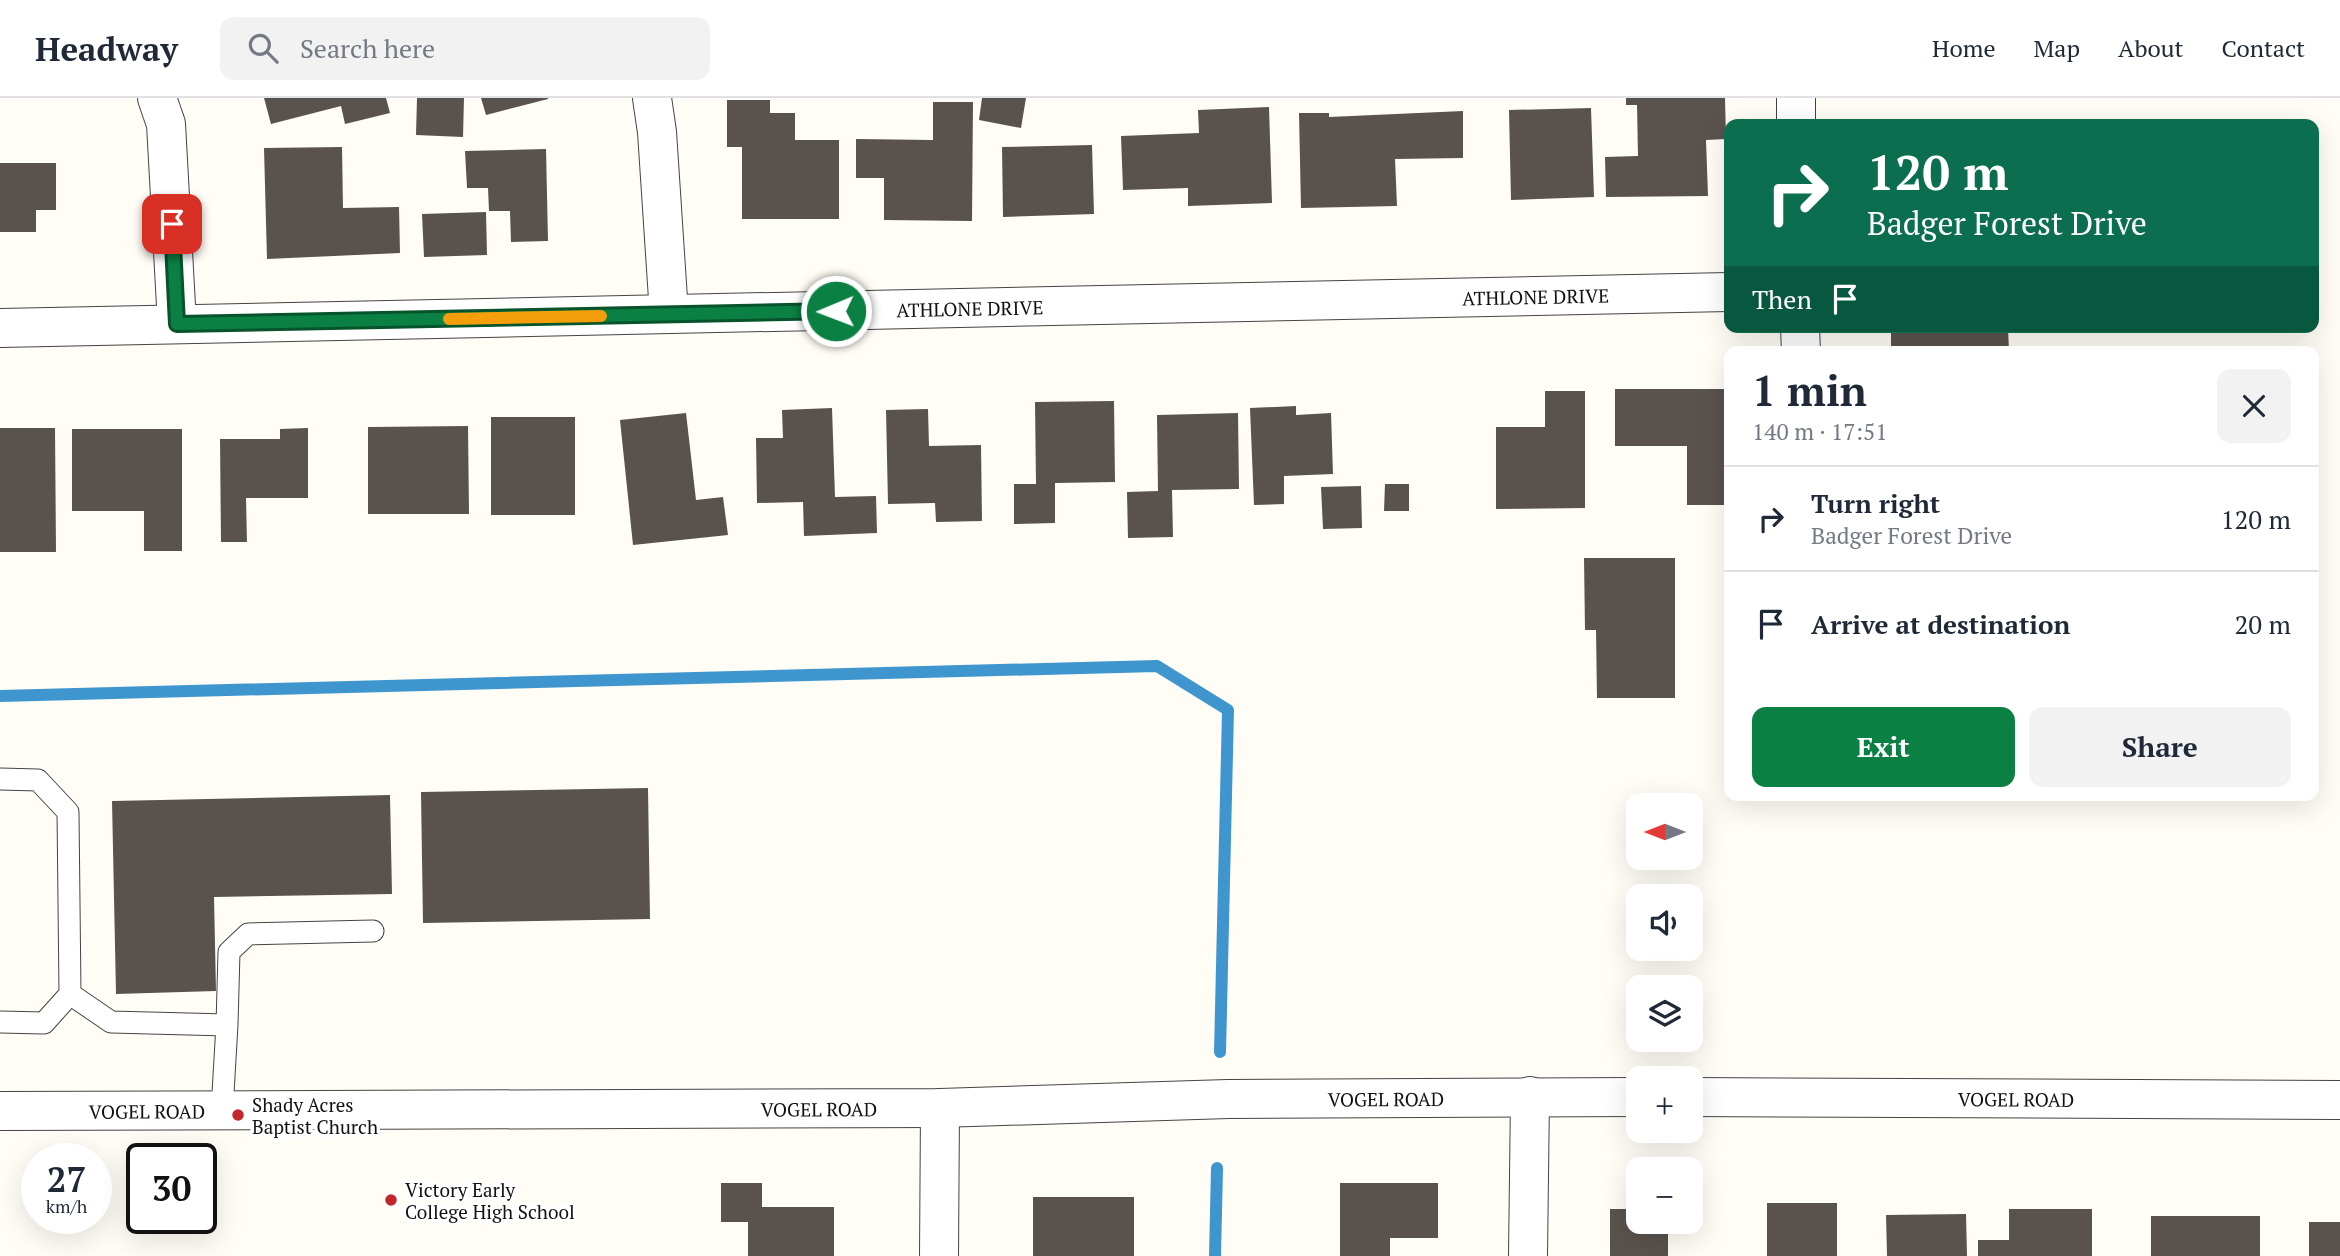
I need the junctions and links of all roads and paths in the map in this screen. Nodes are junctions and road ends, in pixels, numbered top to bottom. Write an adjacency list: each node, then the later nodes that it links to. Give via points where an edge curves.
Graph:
1 (158, 98): 7 (street, via 166,124)
2 (652, 98): 6 (street)
3 (1796, 98): 4 (street)
4 (1796, 119)
5 (1724, 292): 6 (street, ATHLONE DRIVE)
6 (669, 314): 7 (street, ATHLONE DRIVE)
7 (177, 324): 8 (street, ATHLONE DRIVE)
8 (0, 328)
9 (0, 779): 11 (lane, via 38,780 68,812)
10 (373, 931): 13 (lane, via 248,934 229,952)
11 (70, 994): 12 (lane, via 44,1023); 13 (lane, via 111,1022)
12 (0, 1022)
13 (227, 1025): 19 (lane)
14 (1530, 1096): 15 (street, VOGEL ROAD); 18 (street, VOGEL ROAD); 22 (street)
15 (1626, 1097)
16 (1703, 1097): 17 (street, VOGEL ROAD)
17 (2340, 1100)
18 (940, 1108): 19 (street, VOGEL ROAD); 21 (street)
19 (222, 1110): 20 (street, VOGEL ROAD)
20 (0, 1111)
21 (939, 1256)
22 (1528, 1256)

